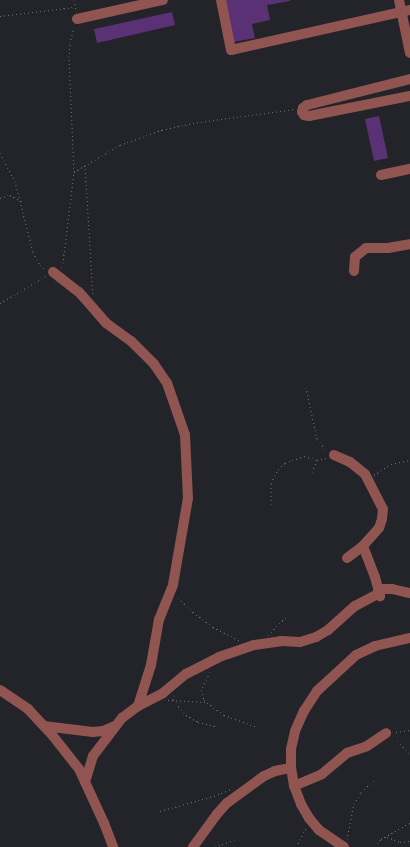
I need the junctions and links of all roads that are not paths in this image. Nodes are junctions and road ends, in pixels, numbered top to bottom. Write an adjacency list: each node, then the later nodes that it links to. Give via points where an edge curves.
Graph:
1 (163, 0): 4 (street)
2 (221, 0): 5 (street, via 231,50)
3 (399, 0): 5 (street)
4 (146, 2): 6 (street)
5 (406, 11): 7 (street)
6 (77, 19)
7 (410, 53)
8 (410, 79): 9 (street, via 303,108 303,114 309,116)
9 (410, 96)
10 (410, 169): 11 (street)
11 (382, 175)
12 (410, 245): 13 (street, via 366,248 356,257)
13 (354, 271)
14 (53, 272): 22 (street, via 80,292 106,323 134,344 159,371 167,383 186,442 185,471 188,492 173,585 159,619 150,665)
15 (334, 455): 16 (street, via 350,462 370,479 383,508 379,528)
16 (363, 546): 17 (street); 18 (street)
17 (347, 558)
18 (379, 593): 19 (street, via 392,589); 22 (street, via 355,606 316,637 300,642 262,643 219,657 192,670 163,693)
19 (410, 593)
20 (410, 638): 26 (street, via 361,652 322,686 297,724 292,744)
21 (0, 690): 24 (street, via 28,709)
22 (138, 706): 23 (street)
23 (116, 725): 24 (street, via 108,730 93,732); 27 (street, via 93,756)
24 (44, 726): 27 (street, via 79,769)
25 (391, 732): 28 (street, via 367,746 347,753 322,774)
26 (291, 768): 28 (street); 31 (street, via 270,773 227,803)
27 (85, 782): 30 (street)
28 (294, 786): 29 (street, via 310,820 325,835)
29 (345, 845)
30 (113, 847)
31 (193, 847)

